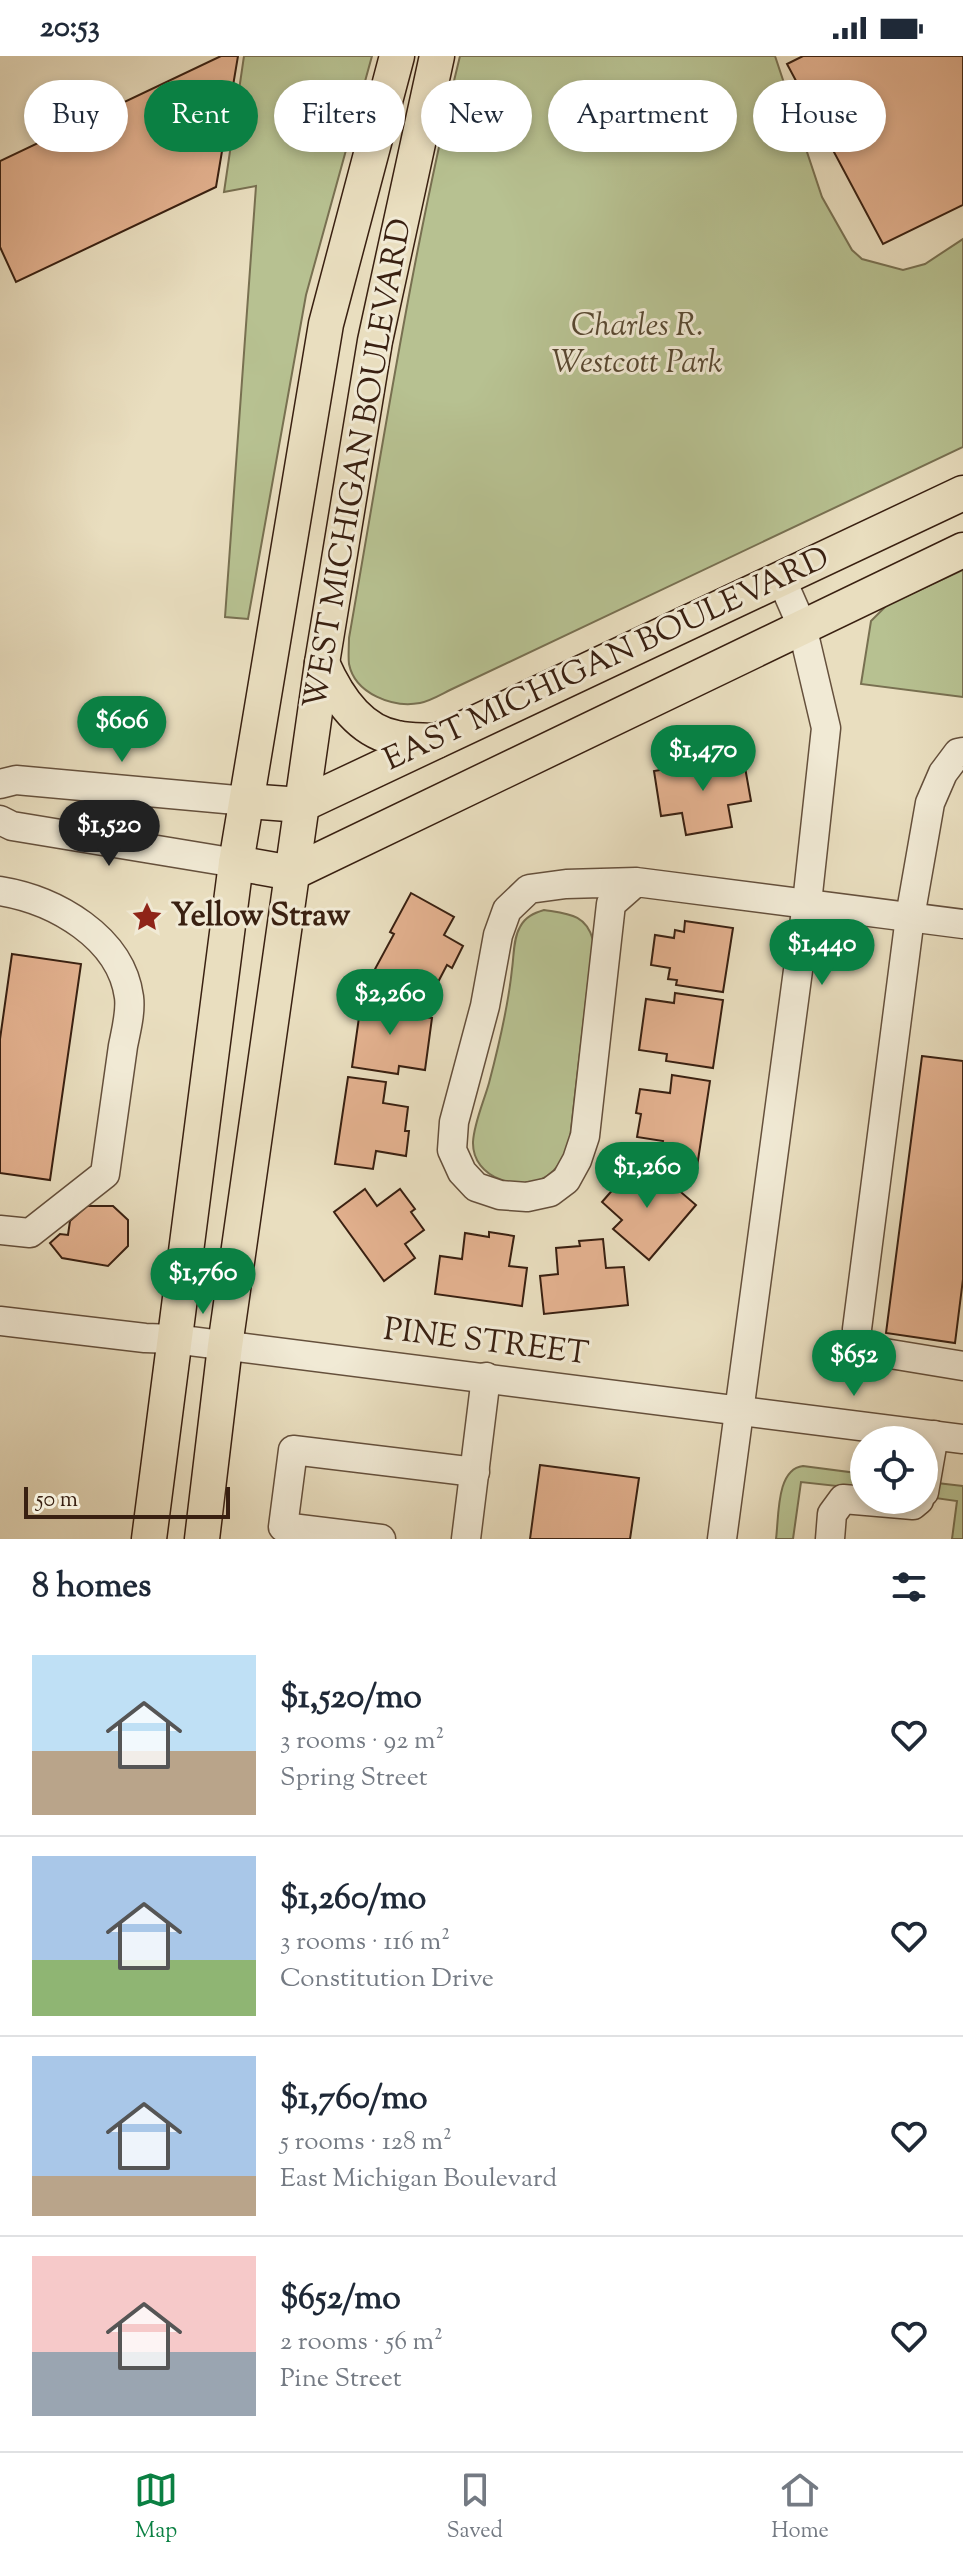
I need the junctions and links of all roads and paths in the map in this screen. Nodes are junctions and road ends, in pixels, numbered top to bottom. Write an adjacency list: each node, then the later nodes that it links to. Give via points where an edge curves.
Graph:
1 (397, 56): 11 (main road, WEST MICHIGAN BOULEVARD, via 326,324)
2 (437, 56): 7 (main road, WEST MICHIGAN BOULEVARD, via 375,341)
3 (963, 493): 5 (main road, EAST MICHIGAN BOULEVARD)
4 (963, 550): 6 (main road, EAST MICHIGAN BOULEVARD)
5 (781, 578): 6 (street); 8 (main road, EAST MICHIGAN BOULEVARD)
6 (802, 626): 15 (main road, EAST MICHIGAN BOULEVARD); 18 (street, via 826,728)
7 (322, 663): 8 (main road, via 341,700 361,720 394,738); 12 (main road, WEST MICHIGAN BOULEVARD)
8 (436, 741): 12 (main road, EAST MICHIGAN BOULEVARD)
9 (963, 752): 19 (street, via 943,773 930,803)
10 (0, 784): 11 (street, via 16,780)
11 (247, 801): 12 (main road, EAST MICHIGAN BOULEVARD); 14 (main road)
12 (301, 805): 15 (main road, WEST MICHIGAN BOULEVARD)
13 (0, 820): 14 (street)
14 (236, 863): 15 (main road); 23 (main road)
15 (292, 873): 24 (main road)
16 (636, 882): 16 (street, via 611,904 585,1136 577,1160 566,1180 550,1192 527,1197 476,1187 452,1150 454,1122 507,910 529,889); 18 (street)
17 (0, 891): 21 (street, via 35,899 85,927 123,969 130,1000 105,1174 30,1233)
18 (807, 903): 19 (street); 27 (street)
19 (910, 917): 20 (street); 25 (street, via 858,1341 866,1350)
20 (963, 924)
21 (0, 1230)
22 (0, 1321): 23 (street, PINE STREET)
23 (174, 1339): 24 (street, PINE STREET); 33 (main road)
24 (225, 1346): 26 (street, PINE STREET); 34 (main road)
25 (963, 1366)
26 (486, 1377): 27 (street, PINE STREET); 31 (street)
27 (739, 1409): 28 (street, PINE STREET); 37 (street)
28 (866, 1426)
29 (938, 1436): 30 (street, PINE STREET)
30 (963, 1439)
31 (475, 1472): 35 (street, via 293,1450 283,1527); 36 (street)
32 (850, 1500): 38 (street, via 843,1499 832,1514)
33 (149, 1539)
34 (202, 1539)
35 (381, 1539)
36 (466, 1539)
37 (722, 1539)
38 (830, 1539)

